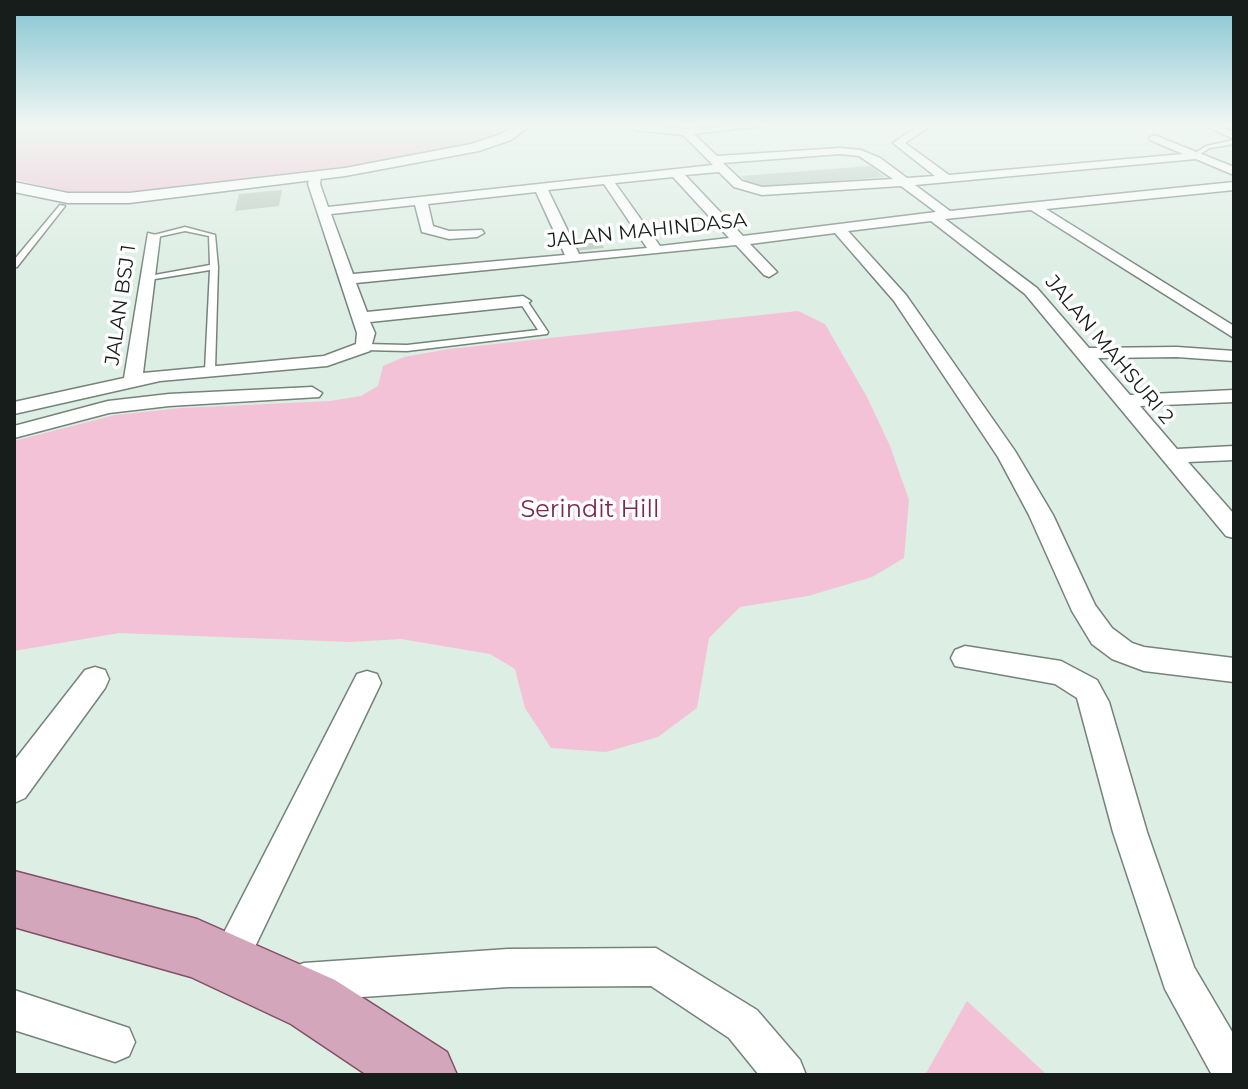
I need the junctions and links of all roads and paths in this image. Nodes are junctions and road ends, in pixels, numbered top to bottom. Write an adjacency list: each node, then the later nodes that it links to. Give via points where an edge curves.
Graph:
1 (330, 176): 10 (street)
2 (631, 176): 8 (street)
3 (679, 176): 25 (street)
4 (730, 176): 11 (street, JALAN MAHINDASA, via 743,187 762,191)
5 (896, 176): 11 (street)
6 (942, 176): 9 (street)
7 (978, 176): 9 (street, JALAN MAHINDASA)
8 (606, 178): 12 (street); 26 (street)
9 (946, 179): 11 (street, JALAN MAHINDASA)
10 (314, 180): 15 (street, via 282,179); 20 (street)
11 (905, 182): 21 (street)
12 (540, 186): 16 (street); 27 (street)
13 (1234, 186): 19 (street, JALAN MAHINDASA)
14 (14, 187): 15 (street, via 68,198)
15 (129, 198): 17 (street)
16 (421, 203): 20 (street); 23 (street, via 427,229 449,235)
17 (62, 206): 18 (street); 28 (lane)
18 (38, 208)
19 (1036, 208): 21 (street, JALAN MAHINDASA); 35 (street)
20 (325, 211): 32 (street)
21 (941, 216): 22 (street, JALAN MAHINDASA); 37 (street, JALAN MAHSURI 2, via 1031,291)
22 (839, 229): 25 (street, JALAN MAHINDASA); 51 (street, via 900,298 1008,456 1102,636 1144,659)
23 (477, 233)
24 (153, 236): 29 (lane, via 206,231 213,241); 31 (street, JALAN BSJ 1)
25 (741, 242): 26 (street, JALAN MAHINDASA); 30 (street)
26 (656, 251): 27 (street, JALAN MAHINDASA)
27 (574, 258): 32 (street, JALAN MAHINDASA)
28 (14, 265)
29 (214, 267): 31 (lane); 39 (lane)
30 (769, 272)
31 (149, 278): 40 (street, JALAN BSJ 1)
32 (349, 279): 34 (street)
33 (523, 301): 34 (street); 36 (lane, via 544,332 407,348)
34 (361, 318): 36 (street)
35 (1234, 333)
36 (364, 347): 39 (street, via 318,363)
37 (1082, 353): 38 (street); 43 (street, JALAN MAHSURI 2)
38 (1234, 356)
39 (210, 370): 40 (street)
40 (133, 380): 44 (street)
41 (312, 393): 45 (street, via 108,407)
42 (1234, 396): 43 (street)
43 (1123, 401): 47 (street, JALAN MAHSURI 2)
44 (14, 408)
45 (14, 432)
46 (1234, 453): 47 (street)
47 (1170, 456): 48 (street, JALAN MAHSURI 2)
48 (1226, 510): 49 (street, JALAN MAHSURI 2)
49 (1234, 530)
50 (965, 658): 59 (street, via 1061,673 1087,689 1178,976)
51 (1234, 670)
52 (95, 679): 54 (street)
53 (367, 683): 56 (street)
54 (14, 787)
55 (14, 899): 56 (main road, via 197,949)
56 (251, 974): 60 (main road, via 313,1002); 61 (street, via 656,967 743,1024)
57 (14, 1010): 58 (street)
58 (115, 1042)
59 (1234, 1072)
60 (424, 1075)
61 (785, 1075)

